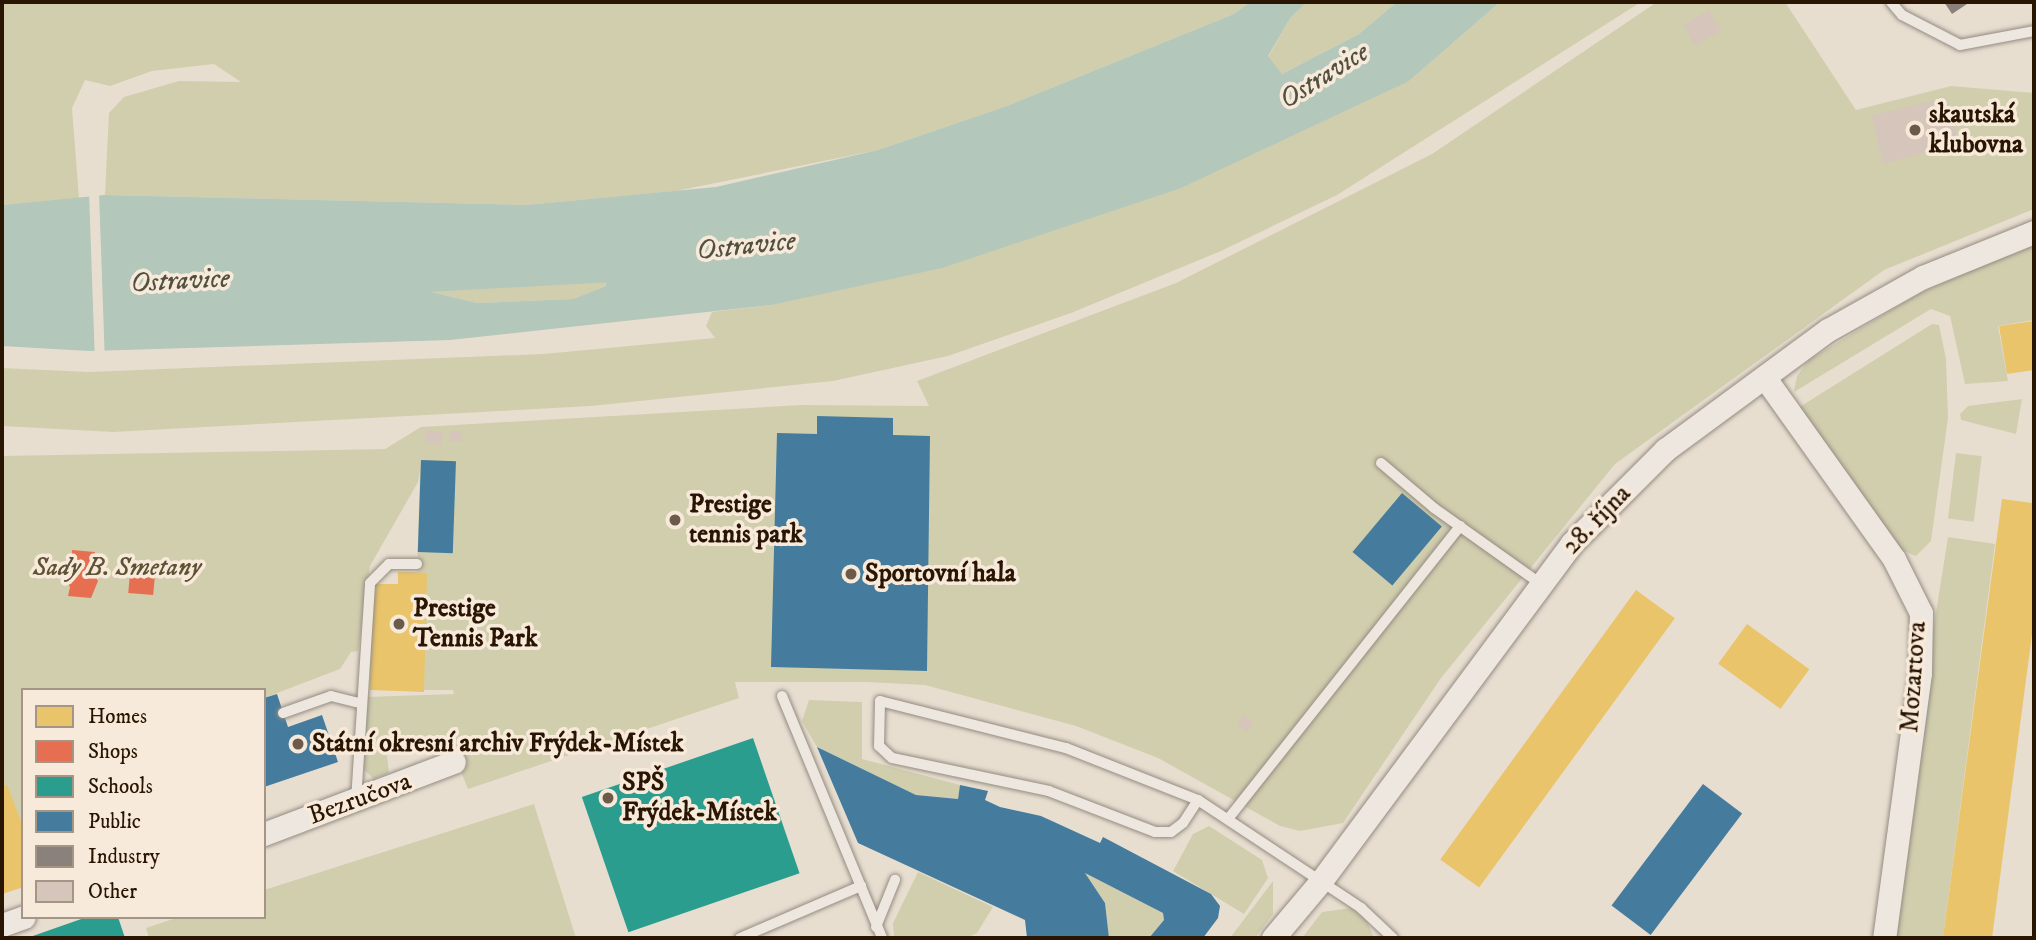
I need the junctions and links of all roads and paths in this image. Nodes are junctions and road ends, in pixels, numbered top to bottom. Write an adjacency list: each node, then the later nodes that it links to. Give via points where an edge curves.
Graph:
1 (1891, 2): 2 (lane, via 1902,15 1960,46)
2 (2034, 31)
3 (2034, 232): 4 (street, 28. října, via 1923,277 1828,330)
4 (1765, 377): 8 (street, 28. října, via 1665,450 1572,543); 27 (street, Mozartova, via 1894,559 1921,613 1920,676)
5 (1381, 463): 6 (lane)
6 (1460, 526): 8 (lane); 15 (lane)
7 (417, 564): 10 (lane, via 389,564 370,583)
8 (1541, 584): 18 (street, 28. října)
9 (782, 696): 19 (lane)
10 (360, 703): 11 (lane, via 331,696); 14 (lane)
11 (283, 713)
12 (454, 762): 14 (street, Bezručova)
13 (1198, 800): 13 (lane, via 1066,748 880,701 879,746 892,758 1049,791 1155,832 1171,832); 15 (lane)
14 (356, 801): 16 (street, Bezručova)
15 (1228, 819): 18 (lane)
16 (266, 833)
17 (895, 880): 22 (lane)
18 (1321, 881): 25 (street, 28. října); 26 (lane, via 1361,908)
19 (861, 886): 22 (lane); 23 (lane)
20 (21, 918): 21 (street)
21 (2, 925)
22 (876, 926): 24 (lane)
23 (740, 938)
24 (882, 938)
25 (1273, 938)
26 (1393, 938)
27 (1884, 938)

